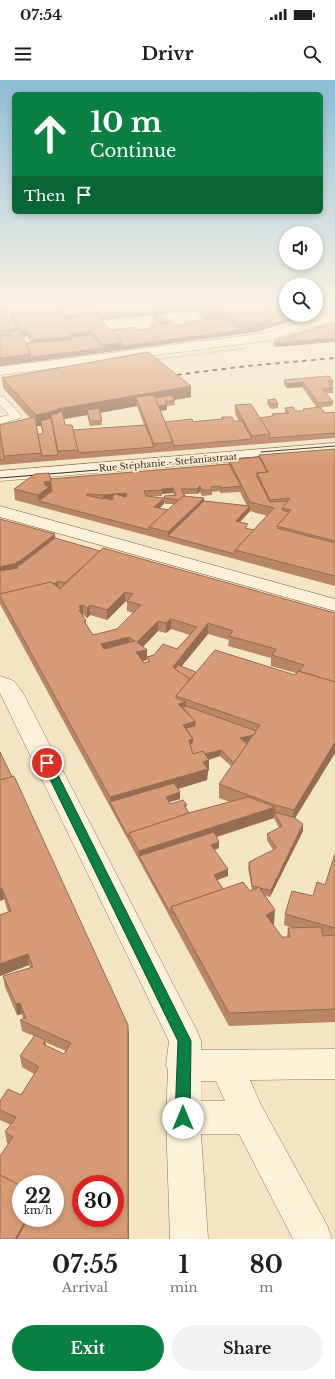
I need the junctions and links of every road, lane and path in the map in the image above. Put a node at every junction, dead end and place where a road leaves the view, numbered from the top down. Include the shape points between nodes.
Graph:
1 (124, 355) edge
2 (0, 371) edge
3 (0, 399) edge
4 (0, 421) edge
5 (335, 448) edge
6 (0, 476) edge
7 (0, 511) edge
8 (335, 605) edge
9 (3, 685) edge
10 (335, 1064) edge
11 (183, 1066) junction
12 (233, 1080) dead end
13 (249, 1117) junction
14 (193, 1118) dead end
15 (188, 1239) edge
16 (313, 1239) edge

1 - 2 street
3 - 4 lane via 16,416
5 - 6 street, Rue Stéphanie - Stefaniastraat
7 - 8 street
9 - 11 street via 12,693 185,1041
10 - 11 street
11 - 15 street
12 - 13 street
13 - 14 street
13 - 16 street

